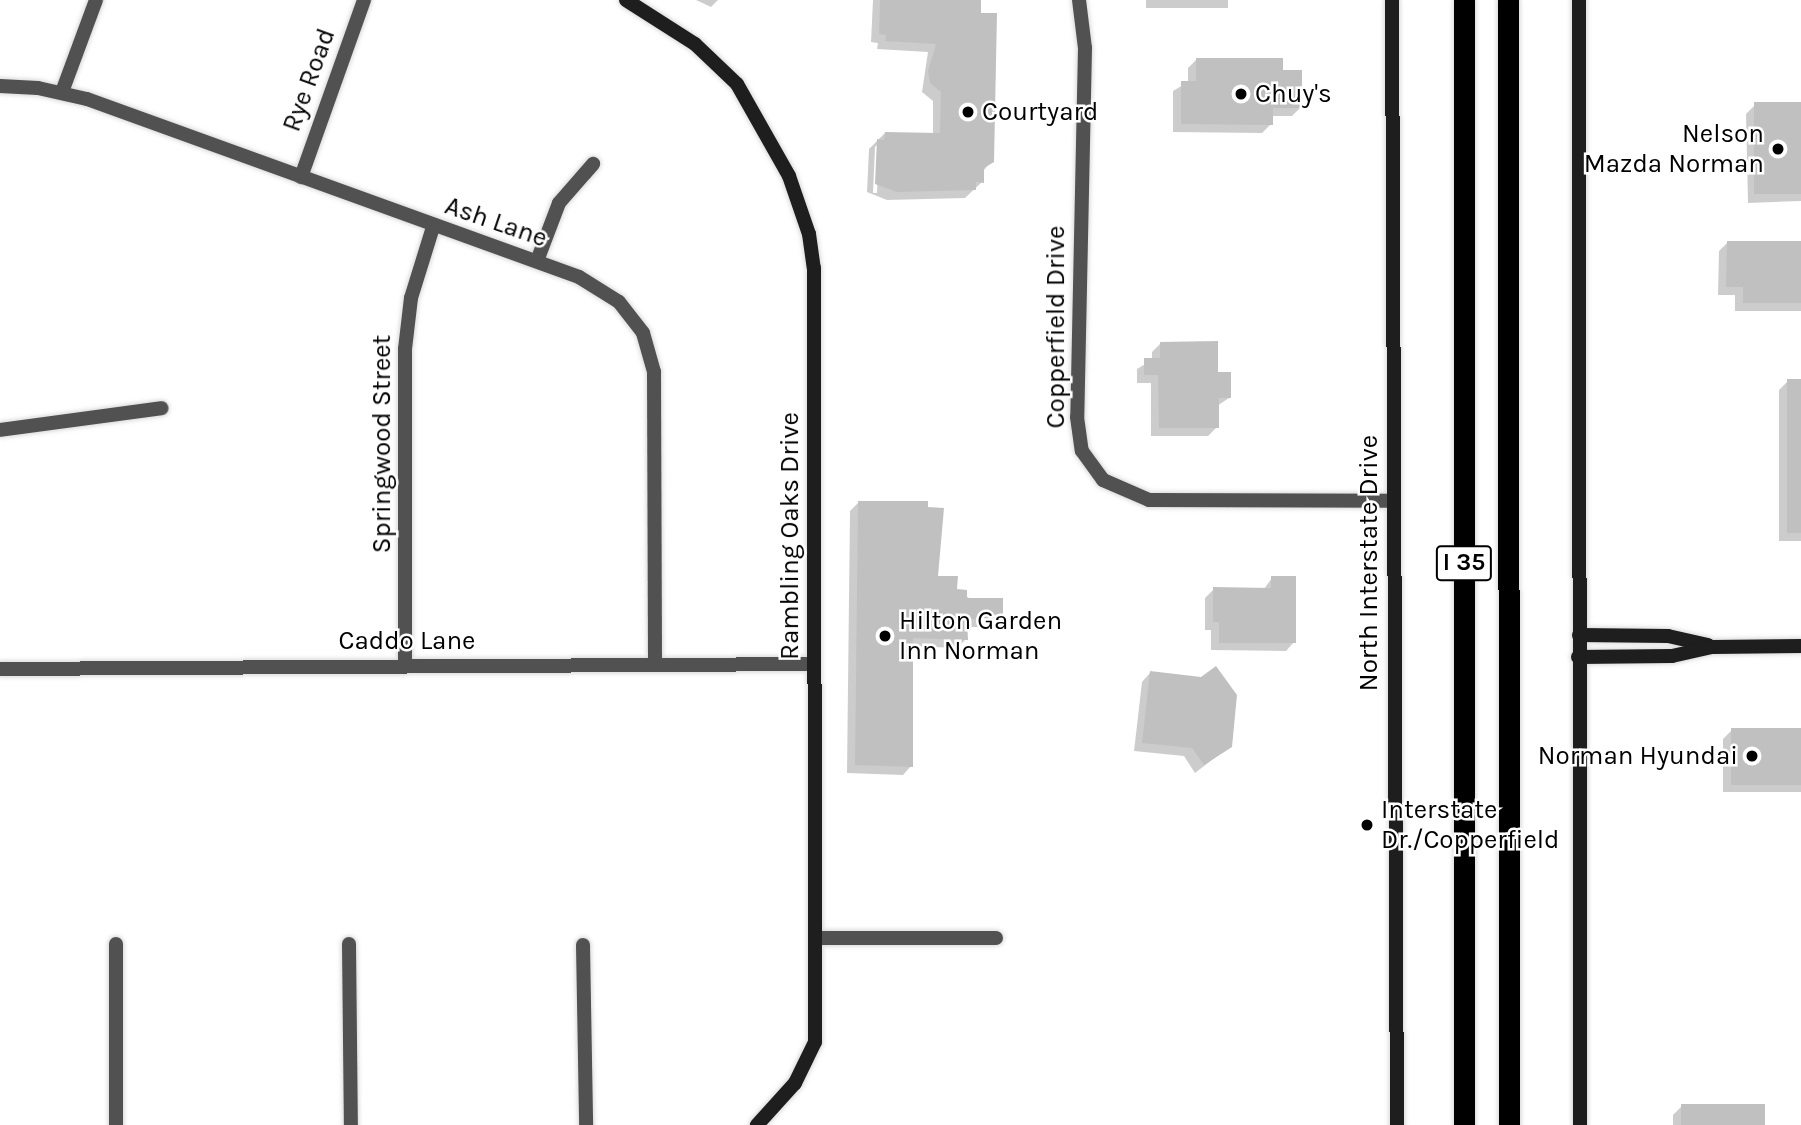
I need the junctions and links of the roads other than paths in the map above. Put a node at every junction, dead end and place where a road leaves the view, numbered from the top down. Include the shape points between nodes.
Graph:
1 (96, 0) edge
2 (364, 0) edge
3 (626, 0) edge
4 (1079, 0) edge
5 (1392, 0) edge
6 (1464, 0) edge
7 (1508, 0) edge
8 (1579, 0) edge
9 (0, 86) edge
10 (62, 92) junction
11 (593, 164) dead end
12 (301, 177) junction
13 (433, 227) junction
14 (537, 261) junction
15 (162, 408) dead end
16 (0, 430) edge
17 (1393, 502) junction
18 (1579, 635) junction
19 (1712, 646) junction
20 (1801, 646) edge
21 (1578, 657) junction
22 (655, 664) junction
23 (814, 664) junction
24 (405, 665) junction
25 (0, 669) edge
26 (817, 938) junction
27 (996, 938) dead end
28 (116, 944) dead end
29 (349, 944) dead end
30 (583, 945) dead end
31 (116, 1125) edge
32 (351, 1125) edge
33 (586, 1125) edge
34 (757, 1125) edge
35 (1396, 1125) edge
36 (1464, 1125) edge
37 (1509, 1125) edge
38 (1580, 1125) edge

1 - 10 street
2 - 12 street, Rye Road
3 - 23 main road, Rambling Oaks Drive via 695,44 737,84 776,146 804,215 815,310
4 - 17 street, Copperfield Drive via 1085,48 1077,417 1082,451 1103,480 1149,500
5 - 17 main road, North Interstate Drive
6 - 36 highway, I 35
7 - 37 highway, I 35
8 - 18 main road
9 - 10 street, Ash Lane
10 - 12 street, Ash Lane
11 - 14 street via 559,203
12 - 13 street, Ash Lane
13 - 14 street, Ash Lane
13 - 24 street, Springwood Street via 411,298 405,349
14 - 22 street, Ash Lane via 579,277 618,302 643,333 650,355 657,408
15 - 16 street
17 - 35 main road, North Interstate Drive
18 - 19 main road via 1668,636
18 - 21 main road
19 - 20 main road
19 - 21 main road via 1672,656
21 - 38 main road
22 - 23 street, Caddo Lane
22 - 24 street, Caddo Lane
23 - 26 main road, Rambling Oaks Drive
24 - 25 street, Caddo Lane
26 - 27 street
26 - 34 main road, Rambling Oaks Drive via 812,1053 795,1083
28 - 31 street
29 - 32 street
30 - 33 street

